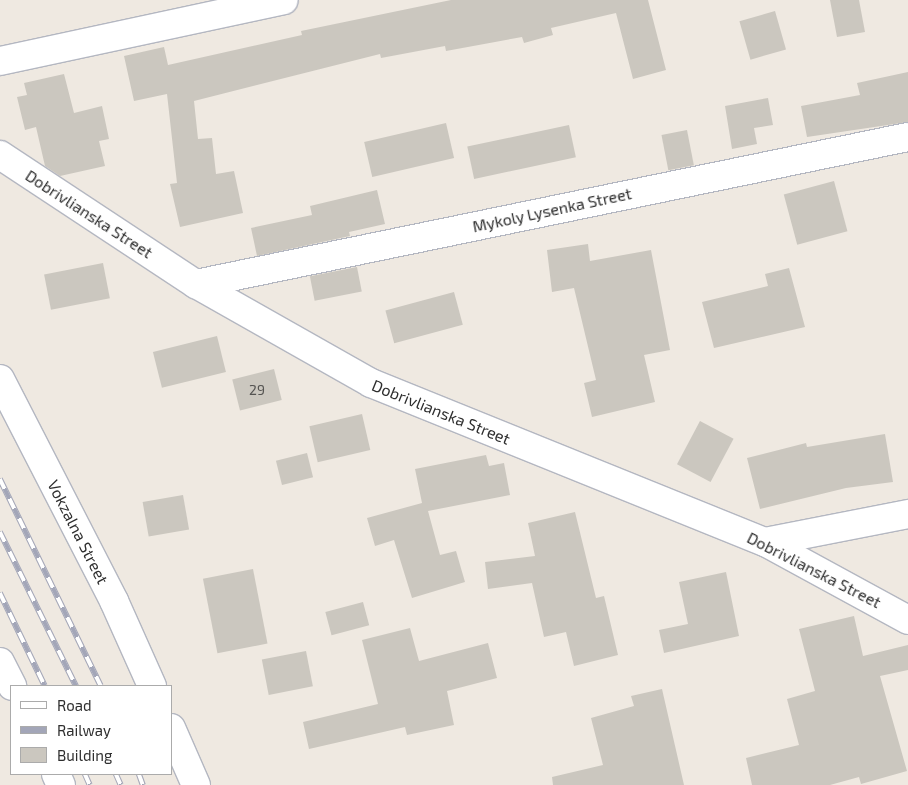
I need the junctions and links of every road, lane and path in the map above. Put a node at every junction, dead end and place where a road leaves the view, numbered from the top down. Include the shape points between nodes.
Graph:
1 (284, 0) edge
2 (0, 61) edge
3 (908, 136) edge
4 (0, 155) edge
5 (196, 284) junction
6 (0, 379) edge
7 (908, 514) edge
8 (764, 542) junction
9 (908, 620) edge
10 (0, 662) edge
11 (12, 685) edge
12 (152, 685) edge
13 (172, 730) edge
14 (196, 785) edge

1 - 2 street
3 - 5 street, Mykoly Lysenka Street
4 - 5 street, Dobrivlianska Street
5 - 8 street, Dobrivlianska Street via 371,383
6 - 12 street, Vokzalna Street via 114,601
7 - 8 street
8 - 9 street, Dobrivlianska Street
10 - 11 street
13 - 14 street

